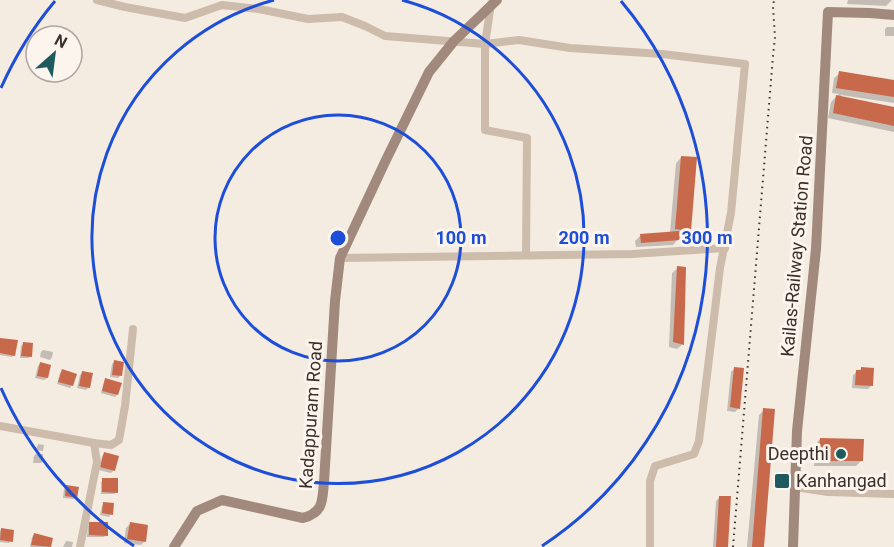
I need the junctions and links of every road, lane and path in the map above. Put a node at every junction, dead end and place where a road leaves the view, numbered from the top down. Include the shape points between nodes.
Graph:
1 (97, 0) edge
2 (492, 2) edge
3 (894, 15) edge
4 (454, 41) junction
5 (485, 44) junction
6 (725, 248) junction
7 (526, 255) junction
8 (340, 258) junction
9 (133, 328) dead end
10 (0, 426) edge
11 (94, 443) junction
12 (795, 488) junction
13 (894, 494) edge
14 (80, 547) edge
15 (174, 547) edge
16 (650, 547) edge
17 (793, 547) edge

1 - 4 street via 185,18 222,5 308,19 342,17 385,36
2 - 4 main road
2 - 5 street
3 - 12 main road, Kailas-Railway Station Road via 828,12 816,249
4 - 5 street
4 - 8 main road via 429,72
5 - 6 street via 519,40 744,64
5 - 7 street via 485,130 527,138
6 - 7 street
6 - 16 street via 699,441 694,454 655,466 650,481
7 - 8 street
8 - 15 main road, Kadappuram Road via 320,508 303,518 222,500 197,511
9 - 11 street via 119,440 111,445
10 - 11 street
11 - 14 street via 97,462
12 - 13 street
12 - 17 main road, Kailas-Railway Station Road

